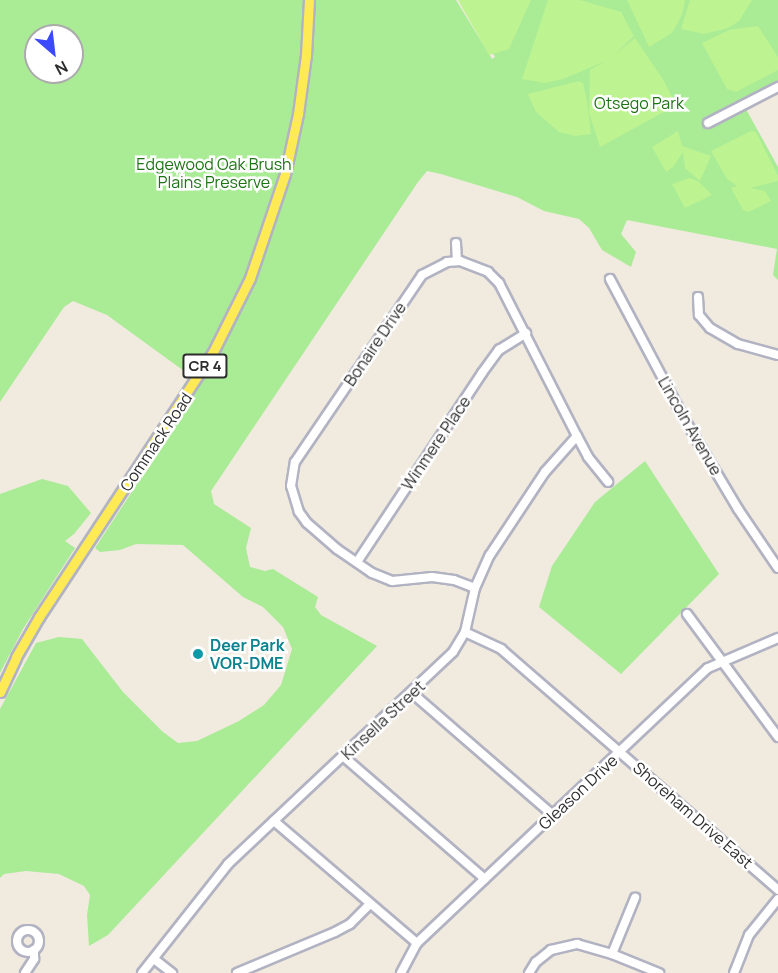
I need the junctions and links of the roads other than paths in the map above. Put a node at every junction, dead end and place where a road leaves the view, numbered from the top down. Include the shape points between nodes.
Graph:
1 (309, 0) edge
2 (778, 87) edge
3 (708, 123) dead end
4 (456, 243) dead end
5 (457, 261) junction
6 (610, 279) dead end
7 (698, 297) dead end
8 (526, 333) junction
9 (778, 355) edge
10 (577, 436) junction
11 (608, 482) dead end
12 (357, 562) junction
13 (778, 568) edge
14 (476, 588) junction
15 (687, 614) dead end
16 (465, 632) junction
17 (778, 638) edge
18 (722, 661) junction
19 (0, 692) edge
20 (412, 693) junction
21 (778, 737) edge
22 (621, 752) junction
23 (344, 757) junction
24 (553, 815) junction
25 (274, 821) junction
26 (485, 879) junction
27 (778, 890) edge
28 (635, 898) dead end
29 (778, 899) edge
30 (370, 904) junction
31 (417, 943) junction
32 (34, 950) dead end
33 (612, 954) junction
34 (154, 959) junction
35 (25, 973) edge
36 (142, 973) edge
37 (172, 973) edge
38 (237, 973) edge
39 (401, 973) edge
40 (530, 973) edge
41 (659, 973) edge
42 (734, 973) edge

1 - 19 main road, Commack Road / CR 4 via 298,114 285,174 250,278 212,354 39,617
2 - 3 street
4 - 5 street
5 - 8 street via 488,272 509,298
5 - 12 street, Bonaire Drive via 422,275 295,462 291,474 293,499 299,512
6 - 13 street, Lincoln Avenue via 685,420 738,510
7 - 9 street via 699,315 710,328 738,344
8 - 10 street
8 - 12 street, Winmere Place via 499,350
10 - 11 street
10 - 14 street, Kinsella Street via 545,472 490,555
12 - 14 street, Bonaire Drive via 382,579 432,577
14 - 16 street, Kinsella Street
15 - 18 street
16 - 20 street, Kinsella Street via 446,661
16 - 22 street, Shoreham Drive East via 501,649
17 - 18 street, Gleason Drive
18 - 21 street
18 - 22 street, Gleason Drive via 708,668
20 - 23 street, Kinsella Street
20 - 24 street
22 - 24 street, Gleason Drive
22 - 27 street, Shoreham Drive East
23 - 25 street, Kinsella Street
23 - 26 street
24 - 26 street, Gleason Drive
25 - 30 street
25 - 34 street, Kinsella Street via 228,864
26 - 31 street, Gleason Drive
28 - 33 street
29 - 42 street via 749,935
30 - 31 street
30 - 38 street via 350,924 335,932
31 - 39 street, Gleason Drive
32 - 35 street via 34,959
33 - 40 street via 590,946 565,945 536,962
33 - 41 street
34 - 36 street, Kinsella Street
34 - 37 street

